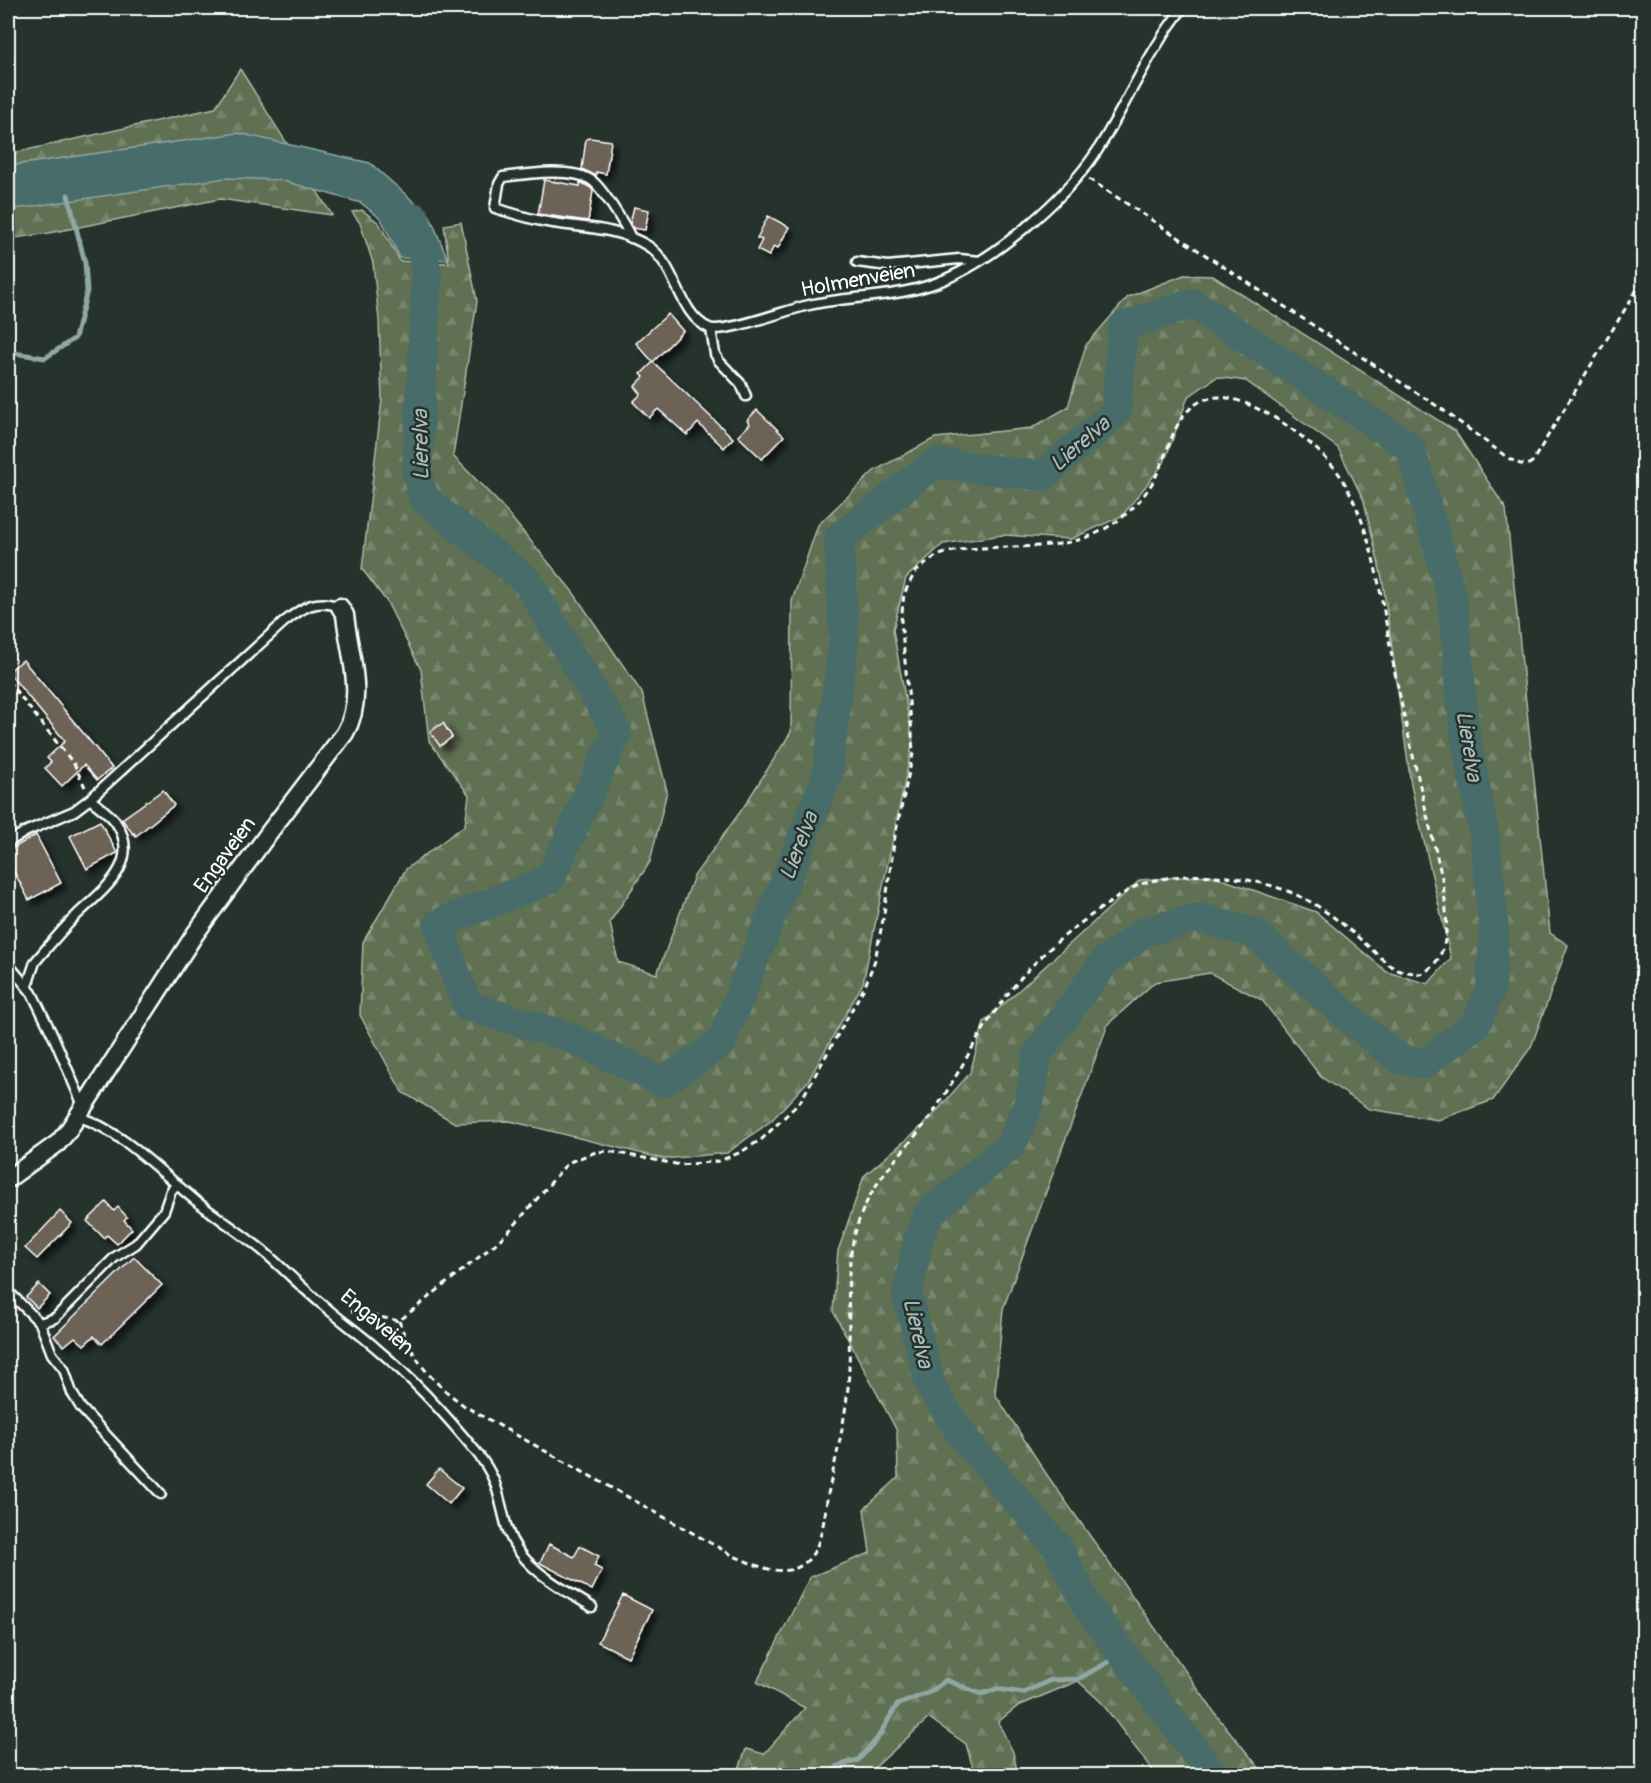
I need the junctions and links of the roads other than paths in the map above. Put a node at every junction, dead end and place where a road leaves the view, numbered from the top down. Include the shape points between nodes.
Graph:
1 (1183, 8) edge
2 (631, 238) junction
3 (980, 261) junction
4 (857, 262) dead end
5 (711, 329) junction
6 (746, 396) dead end
7 (340, 608) joint
8 (90, 799) junction
9 (8, 842) edge
10 (8, 964) edge
11 (27, 986) junction
12 (81, 1112) junction
13 (8, 1179) edge
14 (177, 1184) junction
15 (8, 1291) edge
16 (40, 1323) junction
17 (161, 1494) dead end
18 (592, 1607) dead end

1 - 3 lane, Holmenveien via 1150,56 1096,153 1060,196
2 - 2 lane via 544,222 495,208 499,184 503,177 552,173 576,174 592,180
2 - 5 lane via 649,246 664,263 688,309
3 - 4 lane via 959,259 888,266
3 - 5 lane, Holmenveien via 930,285 809,305
5 - 6 lane via 715,354 741,384
7 - 8 lane via 328,603 311,604 284,622
7 - 12 street, Engaveien via 345,615 355,695 350,725 195,934
8 - 9 lane via 74,811
8 - 11 lane via 119,828 124,853 120,870 39,956
10 - 11 lane
11 - 12 lane via 55,1040
12 - 13 street, Engaveien via 58,1143
12 - 14 lane, Engaveien
14 - 16 lane via 164,1211 136,1244 115,1257 55,1318
14 - 18 lane, Engaveien via 261,1250 406,1376 489,1469 511,1537 531,1565
15 - 16 lane
16 - 17 lane via 81,1408

